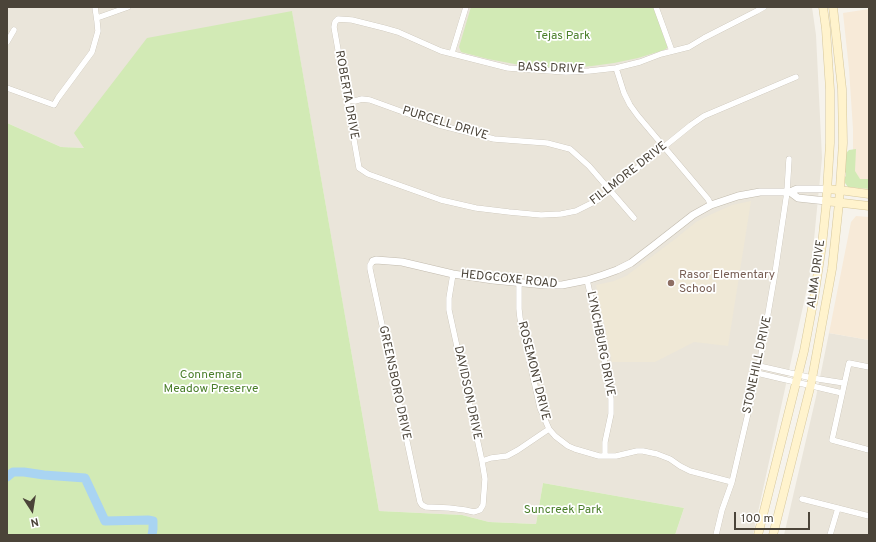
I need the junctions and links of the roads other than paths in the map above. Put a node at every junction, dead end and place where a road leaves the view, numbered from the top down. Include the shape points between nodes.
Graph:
1 (95, 7) edge
2 (128, 7) edge
3 (466, 7) edge
4 (656, 7) edge
5 (764, 7) edge
6 (822, 7) edge
7 (832, 7) edge
8 (96, 18) junction
9 (335, 22) joint
10 (14, 30) dead end
11 (7, 42) edge
12 (672, 51) junction
13 (452, 54) junction
14 (616, 68) junction
15 (796, 77) dead end
16 (7, 88) edge
17 (842, 89) junction
18 (830, 90) junction
19 (347, 100) junction
20 (665, 147) junction
21 (789, 159) dead end
22 (359, 168) joint
23 (827, 189) junction
24 (839, 190) junction
25 (611, 191) junction
26 (788, 192) junction
27 (869, 194) edge
28 (826, 201) junction
29 (839, 203) junction
30 (711, 205) junction
31 (869, 206) edge
32 (634, 218) dead end
33 (373, 261) joint
34 (453, 274) junction
35 (587, 280) junction
36 (519, 283) junction
37 (814, 298) junction
38 (826, 300) junction
39 (759, 366) junction
40 (869, 367) edge
41 (757, 373) junction
42 (797, 378) junction
43 (811, 382) junction
44 (844, 383) junction
45 (842, 393) junction
46 (548, 429) junction
47 (869, 450) edge
48 (605, 456) junction
49 (482, 461) junction
50 (732, 482) junction
51 (802, 498) dead end
52 (838, 508) junction
53 (480, 510) joint
54 (869, 516) edge
55 (716, 535) edge
56 (758, 535) edge
57 (773, 535) edge
58 (830, 535) edge

1 - 8 street
2 - 8 street
3 - 13 street
4 - 12 street
5 - 12 street, BASS DRIVE via 689,47
6 - 18 main road, ALMA DRIVE
7 - 17 main road, ALMA DRIVE
8 - 16 street via 98,31 92,52 54,105
9 - 13 street, BASS DRIVE via 341,19 352,20 384,28
9 - 19 street, ROBERTA DRIVE
10 - 11 street
12 - 14 street, BASS DRIVE
13 - 14 street, BASS DRIVE via 508,68 566,72
14 - 20 street via 630,105
15 - 20 street, FILLMORE DRIVE via 704,116
17 - 18 main road
17 - 24 main road, ALMA DRIVE via 843,143
18 - 23 main road, ALMA DRIVE
19 - 22 street, ROBERTA DRIVE
19 - 25 street, PURCELL DRIVE via 370,100 439,125 494,139 548,143 570,149
20 - 25 street, FILLMORE DRIVE
20 - 30 street
21 - 26 street, STONEHILL DRIVE
22 - 25 street, FILLMORE DRIVE via 368,174 442,200 476,208 541,215 576,211
23 - 24 main road, HEDGCOXE ROAD
23 - 26 street, HEDGCOXE ROAD via 797,189
23 - 28 main road, ALMA DRIVE
24 - 27 main road, HEDGCOXE ROAD
24 - 29 main road, ALMA DRIVE
25 - 32 street, PURCELL DRIVE
26 - 28 street, HEDGCOXE ROAD via 798,198
26 - 30 street, HEDGCOXE ROAD via 760,192
26 - 39 street, STONEHILL DRIVE
28 - 29 main road, HEDGCOXE ROAD
28 - 37 main road, ALMA DRIVE
29 - 31 main road, HEDGCOXE ROAD
29 - 38 main road, ALMA DRIVE
30 - 35 street, HEDGCOXE ROAD via 692,215 631,263
33 - 34 street, HEDGCOXE ROAD via 402,262
33 - 53 street, GREENSBORO DRIVE via 370,269 420,502 426,507 474,512
34 - 36 street, HEDGCOXE ROAD
34 - 49 street, DAVIDSON DRIVE via 449,310
35 - 36 street, HEDGCOXE ROAD via 562,285
35 - 48 street, LYNCHBURG DRIVE via 611,399
36 - 46 street, ROSEMONT DRIVE via 520,318 540,408
37 - 38 main road
37 - 42 main road, ALMA DRIVE
38 - 43 main road, ALMA DRIVE
39 - 41 street, STONEHILL DRIVE
39 - 42 street
40 - 44 street via 849,363
41 - 42 street
41 - 50 street, STONEHILL DRIVE
42 - 43 street
42 - 56 main road, ALMA DRIVE
43 - 44 street
43 - 45 street
43 - 57 main road, ALMA DRIVE
44 - 45 street
45 - 47 street via 832,440
46 - 48 street, ROSEMONT DRIVE via 568,446
46 - 49 street via 508,456
48 - 50 street, ROSEMONT DRIVE via 650,452 665,456 690,471
49 - 53 street, DAVIDSON DRIVE via 485,487 484,505
50 - 55 street, STONEHILL DRIVE
51 - 52 street
52 - 54 street
52 - 58 street

